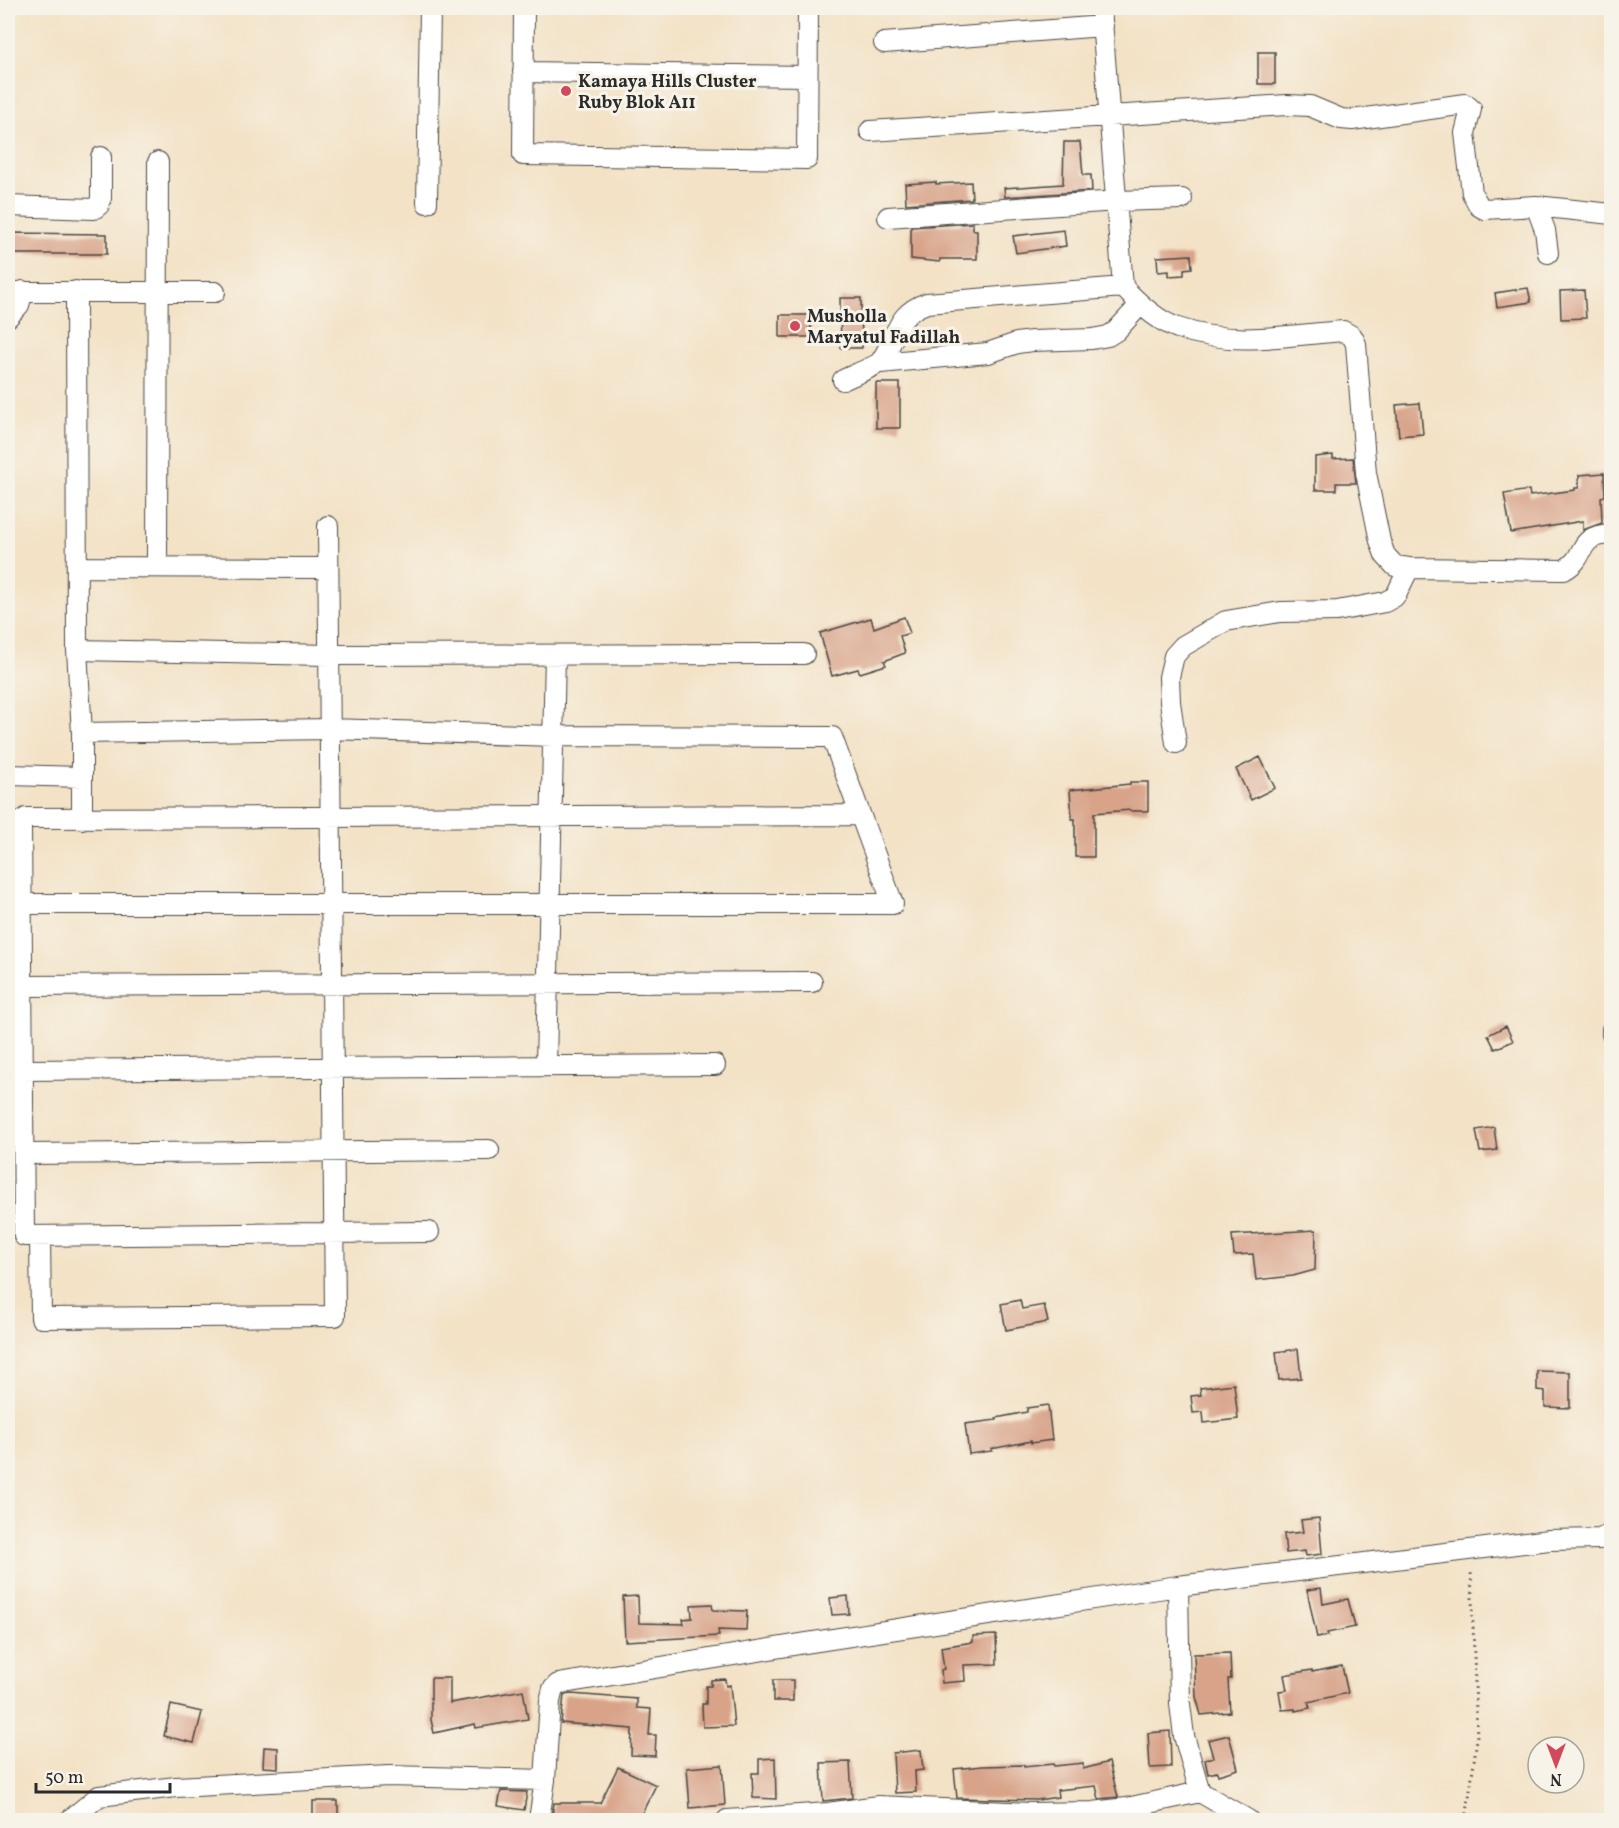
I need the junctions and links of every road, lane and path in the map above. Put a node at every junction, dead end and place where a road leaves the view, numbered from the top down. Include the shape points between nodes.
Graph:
1 (430, 8) edge
2 (524, 8) edge
3 (808, 8) edge
4 (1102, 17) edge
5 (884, 43) dead end
6 (523, 72) junction
7 (807, 76) junction
8 (1109, 116) junction
9 (870, 131) dead end
10 (100, 157) dead end
11 (158, 162) dead end
12 (1182, 199) dead end
13 (1117, 201) junction
14 (427, 203) dead end
15 (8, 206) edge
16 (1536, 207) junction
17 (1611, 214) edge
18 (888, 217) dead end
19 (1548, 253) dead end
20 (1123, 287) junction
21 (15, 291) edge
22 (76, 291) junction
23 (158, 292) junction
24 (215, 292) dead end
25 (1140, 305) junction
26 (8, 317) edge
27 (880, 363) junction
28 (843, 380) dead end
29 (328, 526) dead end
30 (1611, 534) edge
31 (76, 567) junction
32 (156, 567) junction
33 (328, 568) junction
34 (1408, 568) junction
35 (77, 650) junction
36 (804, 654) dead end
37 (329, 655) junction
38 (555, 655) junction
39 (330, 729) junction
40 (82, 733) junction
41 (553, 736) junction
42 (1176, 742) dead end
43 (8, 775) edge
44 (82, 777) junction
45 (860, 815) junction
46 (551, 817) junction
47 (331, 818) junction
48 (82, 819) junction
49 (21, 904) junction
50 (332, 904) junction
51 (549, 904) junction
52 (812, 982) dead end
53 (547, 983) junction
54 (332, 984) junction
55 (21, 986) junction
56 (715, 1065) dead end
57 (546, 1066) junction
58 (333, 1068) junction
59 (22, 1070) junction
60 (489, 1150) dead end
61 (334, 1151) junction
62 (24, 1154) junction
63 (334, 1232) junction
64 (429, 1232) dead end
65 (40, 1236) junction
66 (1611, 1533) edge
67 (1471, 1549) junction
68 (1178, 1586) junction
69 (545, 1780) junction
70 (1200, 1792) junction
71 (1128, 1814) edge
72 (70, 1821) edge
73 (539, 1821) edge
74 (727, 1821) edge
75 (1248, 1821) edge
76 (1466, 1821) edge

1 - 14 street
2 - 6 street
3 - 7 street
4 - 5 street
4 - 8 street
6 - 7 street
6 - 7 street via 523,155 807,159
8 - 9 street
8 - 13 street
8 - 16 street via 1287,105 1310,106 1352,120 1465,104 1471,109 1465,133 1472,193 1479,206
10 - 15 street via 101,198 94,209
11 - 23 street
12 - 13 street
13 - 18 street
13 - 20 street
16 - 17 street
16 - 19 street
20 - 25 street
20 - 27 street via 927,303 905,315
21 - 22 street
21 - 26 street via 19,305
22 - 23 street
22 - 31 street
23 - 24 street
23 - 32 street
25 - 27 street via 1108,336 1032,340 988,353
25 - 34 street via 1176,328 1215,337 1248,339 1343,331 1352,336 1356,344 1366,473 1380,541 1395,566
27 - 28 street
29 - 33 street
30 - 34 street via 1590,537 1576,561 1564,570
31 - 32 street
31 - 35 street
32 - 33 street
33 - 37 street
34 - 42 street via 1397,593 1385,602 1337,611 1280,612 1226,621 1183,646 1174,656 1169,677
35 - 37 street
35 - 40 street
36 - 38 street
37 - 38 street
37 - 39 street
38 - 41 street
39 - 40 street
39 - 41 street
39 - 47 street
40 - 44 street
41 - 45 street via 832,737
41 - 46 street
43 - 44 street
44 - 48 street
45 - 46 street
45 - 51 street via 893,903
46 - 47 street
46 - 51 street
47 - 48 street
47 - 50 street
48 - 49 street via 26,818 21,822
49 - 50 street
49 - 55 street
50 - 51 street
50 - 54 street
51 - 53 street
52 - 53 street
53 - 54 street
53 - 57 street
54 - 55 street
54 - 58 street
55 - 59 street
56 - 57 street
57 - 58 street
58 - 59 street
58 - 61 street
59 - 62 street
60 - 61 street
61 - 62 street
61 - 63 street
62 - 65 street via 24,1236
63 - 64 street
63 - 65 street
63 - 65 street via 335,1316 41,1318
66 - 67 street via 1600,1539
67 - 68 street
67 - 76 path via 1477,1739
68 - 69 street via 558,1684 550,1701
68 - 70 street via 1180,1704 1184,1736
69 - 72 street via 389,1776 176,1787 99,1796
69 - 73 street
70 - 71 street
70 - 75 street
71 - 74 street via 878,1806

